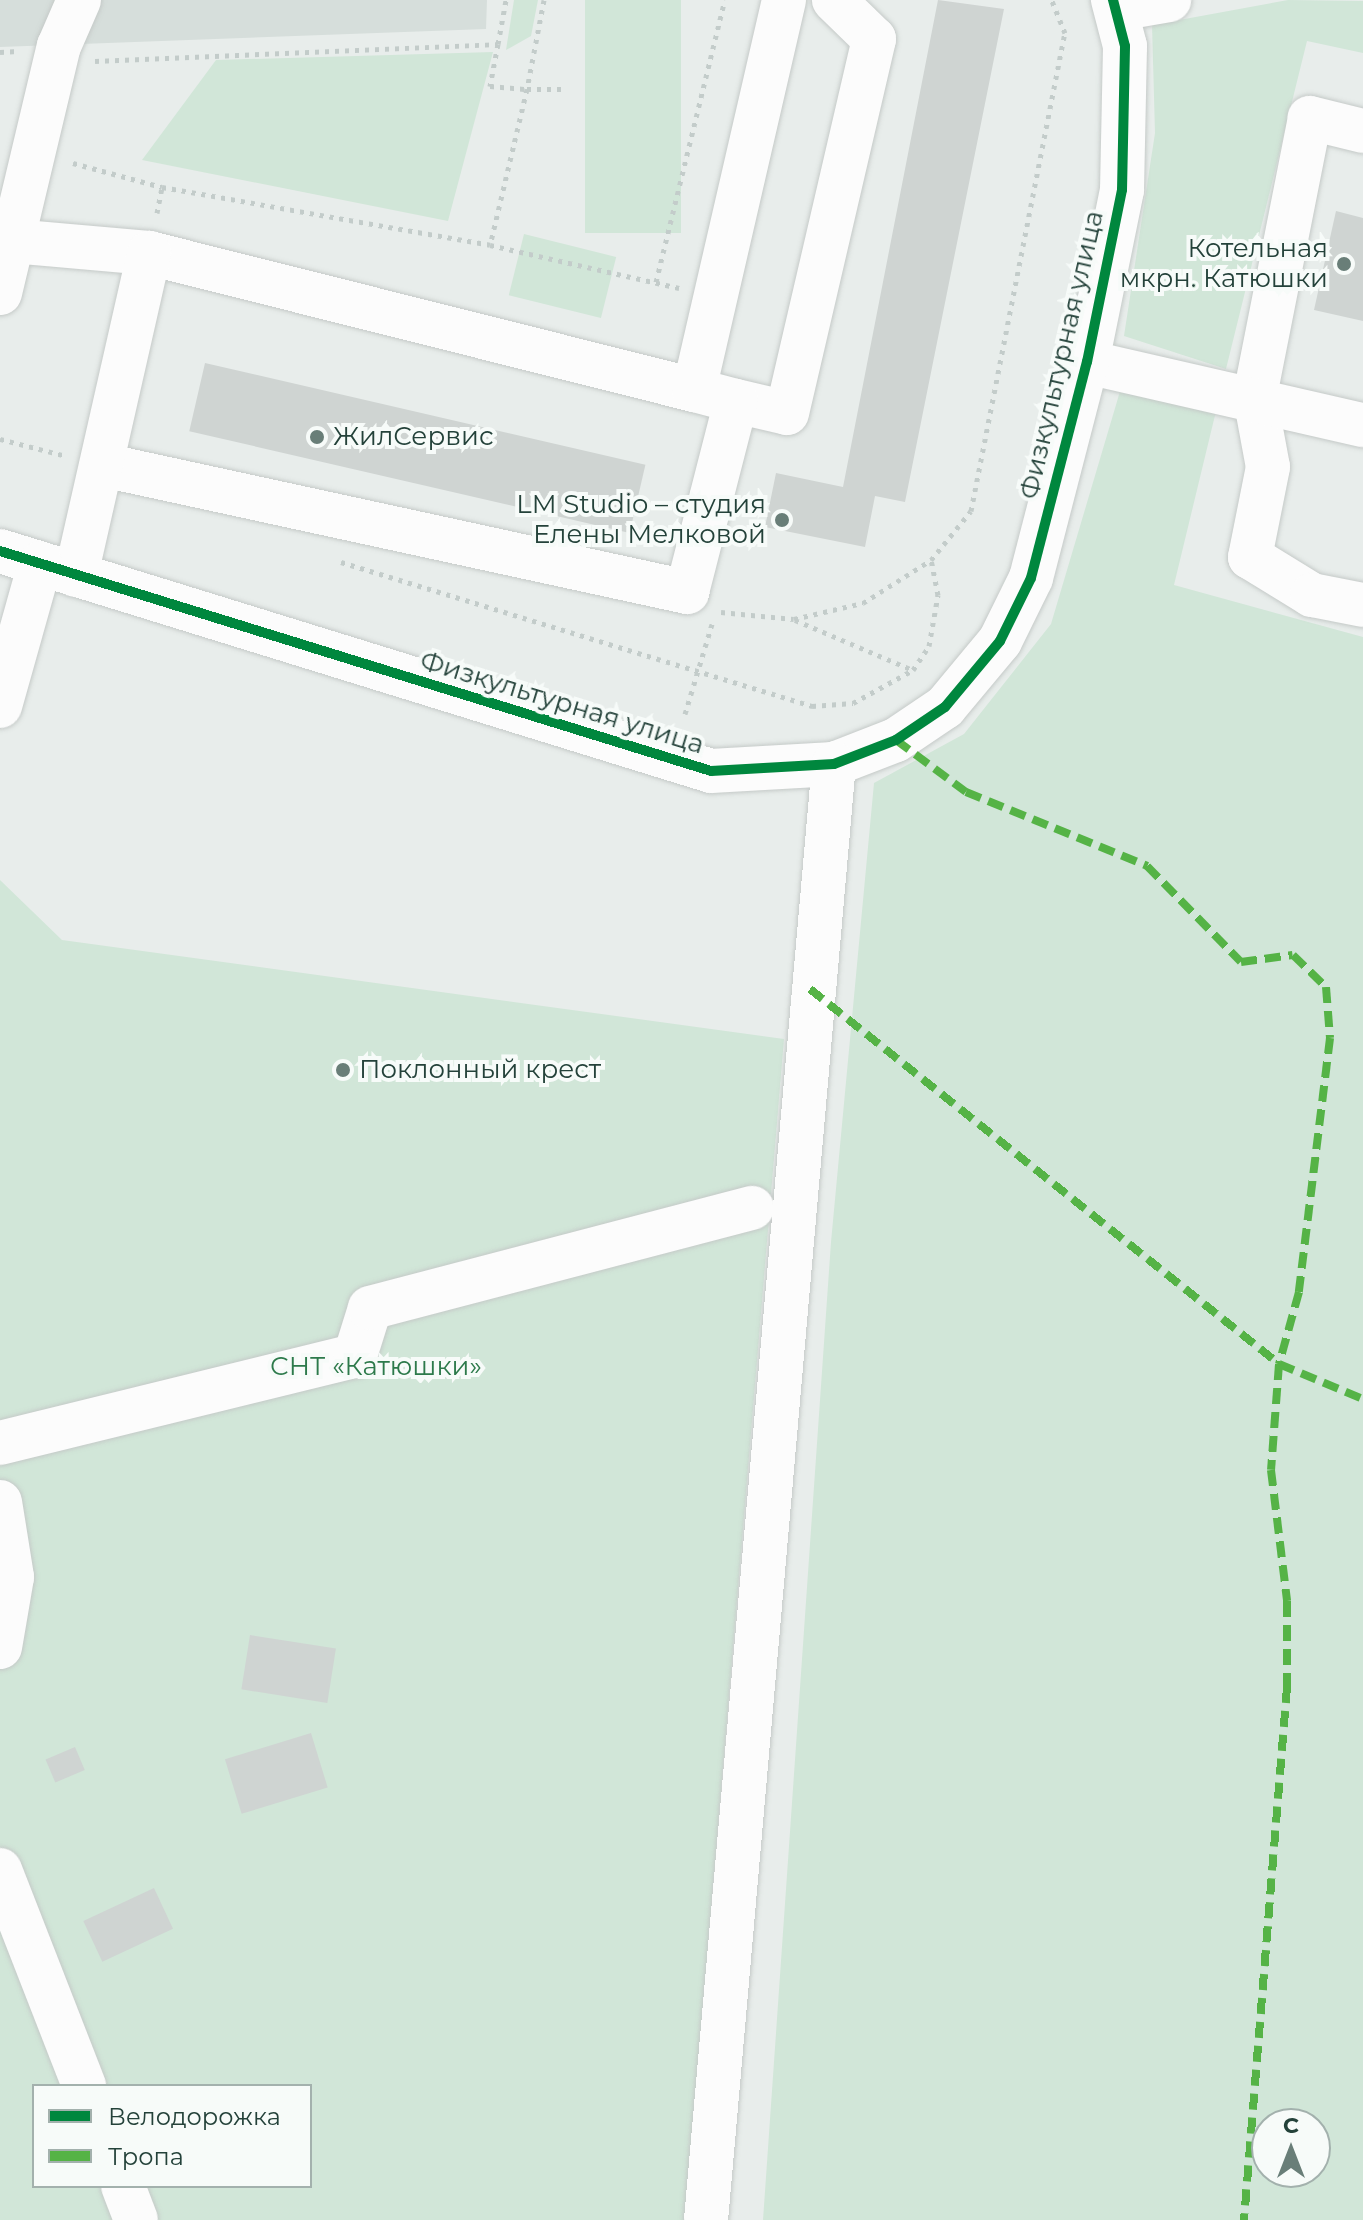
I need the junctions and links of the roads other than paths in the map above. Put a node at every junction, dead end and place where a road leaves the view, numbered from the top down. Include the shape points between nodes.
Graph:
1 (79, 0) edge
2 (784, 0) edge
3 (834, 0) edge
4 (1169, 0) edge
5 (1115, 4) edge
6 (1363, 131) edge
7 (5, 242) edge
8 (149, 253) junction
9 (0, 293) edge
10 (1087, 362) junction
11 (694, 390) junction
12 (1255, 397) junction
13 (736, 401) junction
14 (1363, 425) edge
15 (103, 465) junction
16 (39, 563) edge
17 (1363, 605) edge
18 (0, 706) edge
19 (834, 764) junction
20 (752, 1208) dead end
21 (0, 1443) edge
22 (0, 1502) edge
23 (0, 1647) edge
24 (0, 1870) edge
25 (83, 2084) edge
26 (124, 2188) edge
27 (136, 2220) edge
28 (706, 2220) edge

1 - 7 street via 59,58 37,154
2 - 11 street
3 - 13 street via 874,39 787,413
4 - 5 street
5 - 10 street, Физкультурная улица via 1125,46 1125,146
6 - 12 street via 1310,118
7 - 8 street
7 - 9 street
8 - 11 street
8 - 15 street
10 - 12 street
10 - 19 street, Физкультурная улица via 1031,578 1000,641 945,707 896,740
11 - 13 street
12 - 14 street
12 - 17 street via 1268,467 1250,557 1312,595
13 - 15 street via 702,602
15 - 16 street
16 - 18 street
16 - 19 street, Физкультурная улица via 644,755 711,771
19 - 28 street
20 - 21 street via 370,1308 355,1356
22 - 23 street via 12,1577
24 - 25 street
26 - 27 street

